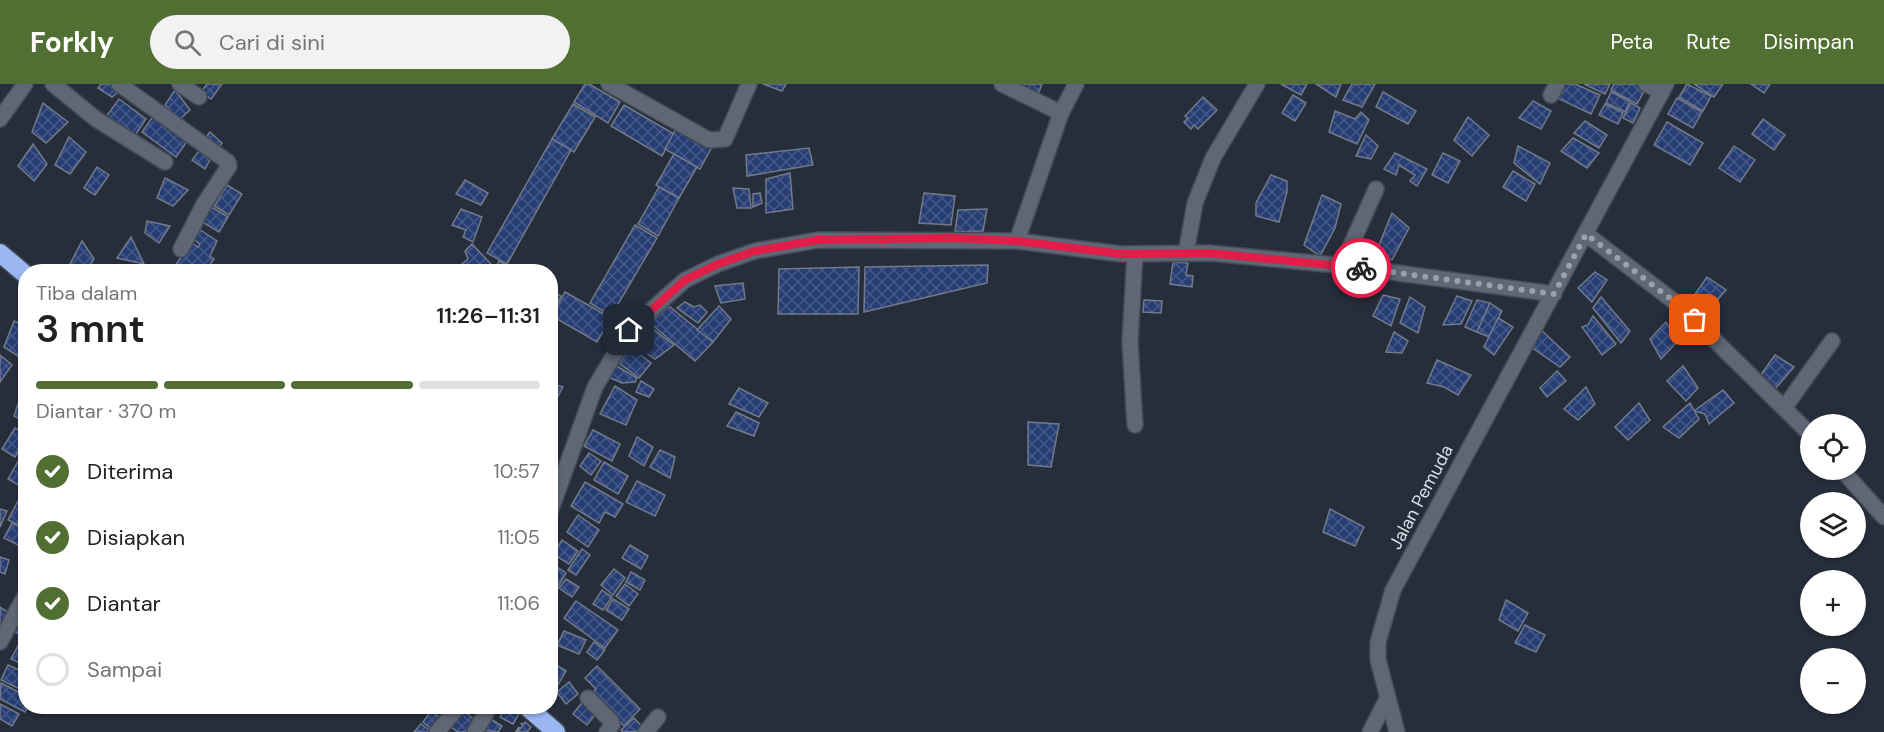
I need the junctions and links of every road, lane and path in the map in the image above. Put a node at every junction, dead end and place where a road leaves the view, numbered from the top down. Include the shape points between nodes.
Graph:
1 (25, 84) edge
2 (119, 84) edge
3 (180, 84) edge
4 (609, 84) edge
5 (749, 84) edge
6 (1002, 84) edge
7 (1076, 84) edge
8 (1257, 84) edge
9 (1646, 84) edge
10 (60, 86) edge
11 (1664, 88) edge
12 (199, 97) dead end
13 (1061, 113) junction
14 (0, 119) edge
15 (165, 162) dead end
16 (1376, 189) dead end
17 (1586, 234) junction
18 (1017, 241) junction
19 (181, 249) dead end
20 (0, 253) edge
21 (1186, 253) junction
22 (1135, 254) junction
23 (1346, 266) junction
24 (18, 268) edge
25 (1554, 294) junction
26 (1832, 341) dead end
27 (1784, 408) junction
28 (1800, 424) edge
29 (1135, 425) dead end
30 (1851, 480) edge
31 (558, 490) edge
32 (1884, 517) edge
33 (18, 609) edge
34 (0, 642) edge
35 (588, 698) dead end
36 (1387, 699) junction
37 (452, 714) edge
38 (485, 714) edge
39 (535, 714) edge
40 (658, 717) dead end
41 (553, 731) edge
42 (437, 732) edge
43 (475, 732) edge
44 (607, 732) edge
45 (646, 732) edge
46 (1370, 732) edge
47 (1397, 732) edge

1 - 14 street
2 - 19 street via 228,162
3 - 12 street
4 - 5 street via 709,140 723,140
6 - 13 street
7 - 13 street
8 - 21 street via 1213,158 1196,203
9 - 11 street
10 - 15 street via 104,124
11 - 17 street, Jalan Pemuda
13 - 18 street
16 - 23 street via 1349,250
17 - 25 street, Jalan Pemuda
17 - 27 street via 1680,306
18 - 22 street
18 - 31 street via 818,240 755,251 685,280 629,330 612,357 595,387
20 - 24 highway
21 - 22 street
21 - 23 street
22 - 29 street via 1130,342
23 - 25 street
25 - 36 street, Jalan Pemuda via 1393,590 1378,642
26 - 27 street
27 - 28 street
30 - 32 street
33 - 34 street
35 - 44 street via 610,721
36 - 46 street
36 - 47 street, Jalan Pemuda
37 - 42 street
38 - 43 street
39 - 41 highway
40 - 45 street

